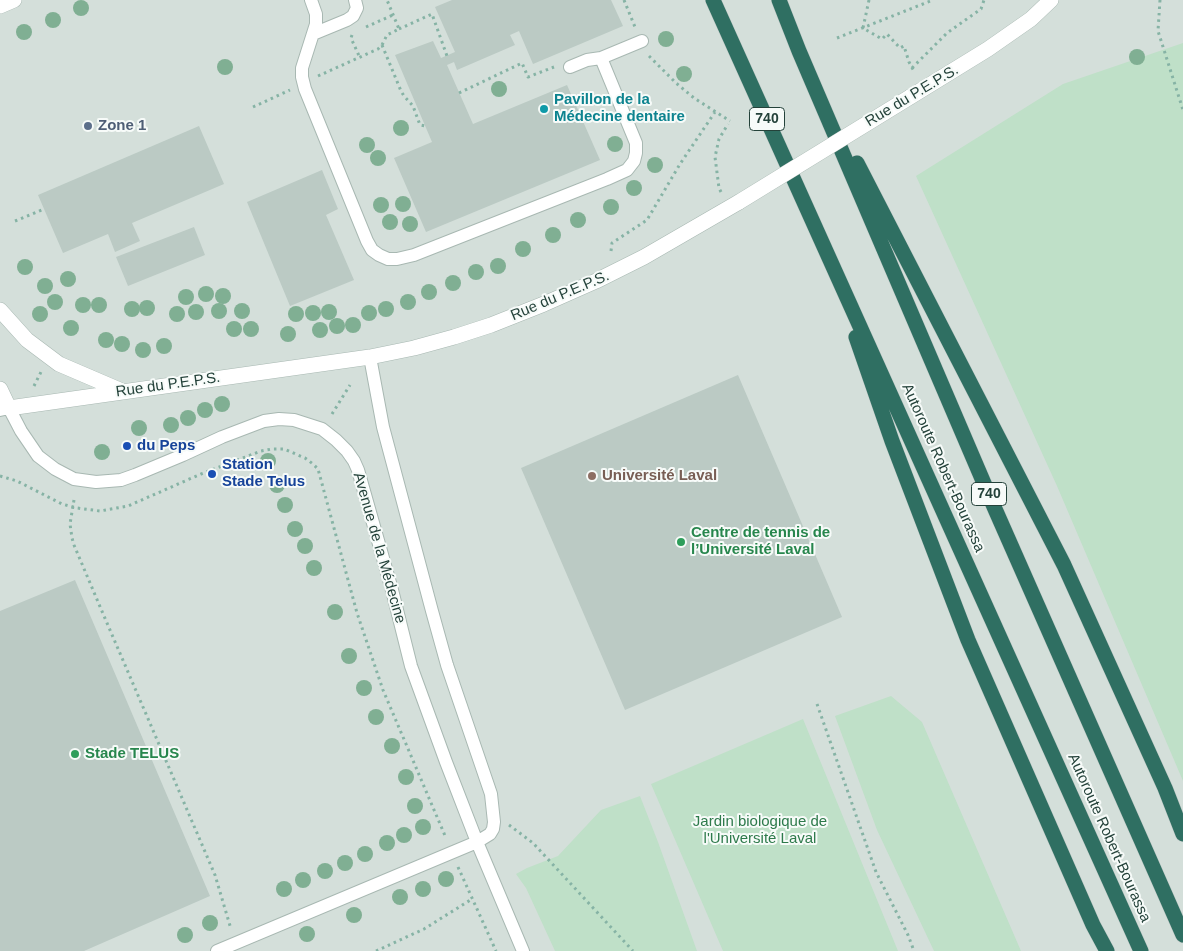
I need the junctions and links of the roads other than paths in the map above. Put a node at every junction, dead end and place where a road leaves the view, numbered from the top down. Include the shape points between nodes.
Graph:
1 (14, 0) edge
2 (311, 0) edge
3 (355, 0) edge
4 (713, 0) edge
5 (772, 0) edge
6 (779, 0) edge
7 (1051, 0) edge
8 (0, 6) edge
9 (313, 34) junction
10 (639, 42) road end
11 (799, 51) junction
12 (601, 58) junction
13 (570, 67) dead end
14 (821, 239) junction
15 (0, 310) edge
16 (370, 357) junction
17 (0, 389) edge
18 (123, 391) junction
19 (4, 409) edge
20 (1183, 834) edge
21 (477, 842) junction
22 (1183, 935) edge
23 (217, 951) edge
24 (524, 951) edge
25 (1107, 951) edge
26 (1141, 951) edge

1 - 8 street
2 - 9 lane via 316,14
3 - 9 lane via 354,16
4 - 14 highway, Autoroute Robert-Bourassa / 740
5 - 11 highway
6 - 11 highway, Autoroute Robert-Bourassa / 740
7 - 16 street, Rue du P.E.P.S., bridge via 1031,19 988,49 644,257 491,325 414,348
9 - 12 lane via 302,78 372,250 388,259 414,255 626,170 634,161 636,144
10 - 12 lane
11 - 20 highway via 1064,565
11 - 22 highway, Autoroute Robert-Bourassa / 740 via 995,509
12 - 13 lane
14 - 25 highway via 892,441 968,640
14 - 26 highway, Autoroute Robert-Bourassa / 740
15 - 18 street via 27,340 59,364
16 - 18 street, Rue du P.E.P.S.
16 - 21 lane via 383,427 447,665 490,794 493,829
17 - 19 street, Avenue de la Médecine
18 - 19 street, Rue du P.E.P.S.
19 - 21 lane, Avenue de la Médecine via 38,456 74,479 96,482 135,475 264,421 294,420 322,429 336,440 358,470 411,666
21 - 23 lane
21 - 24 lane, Avenue de la Médecine

